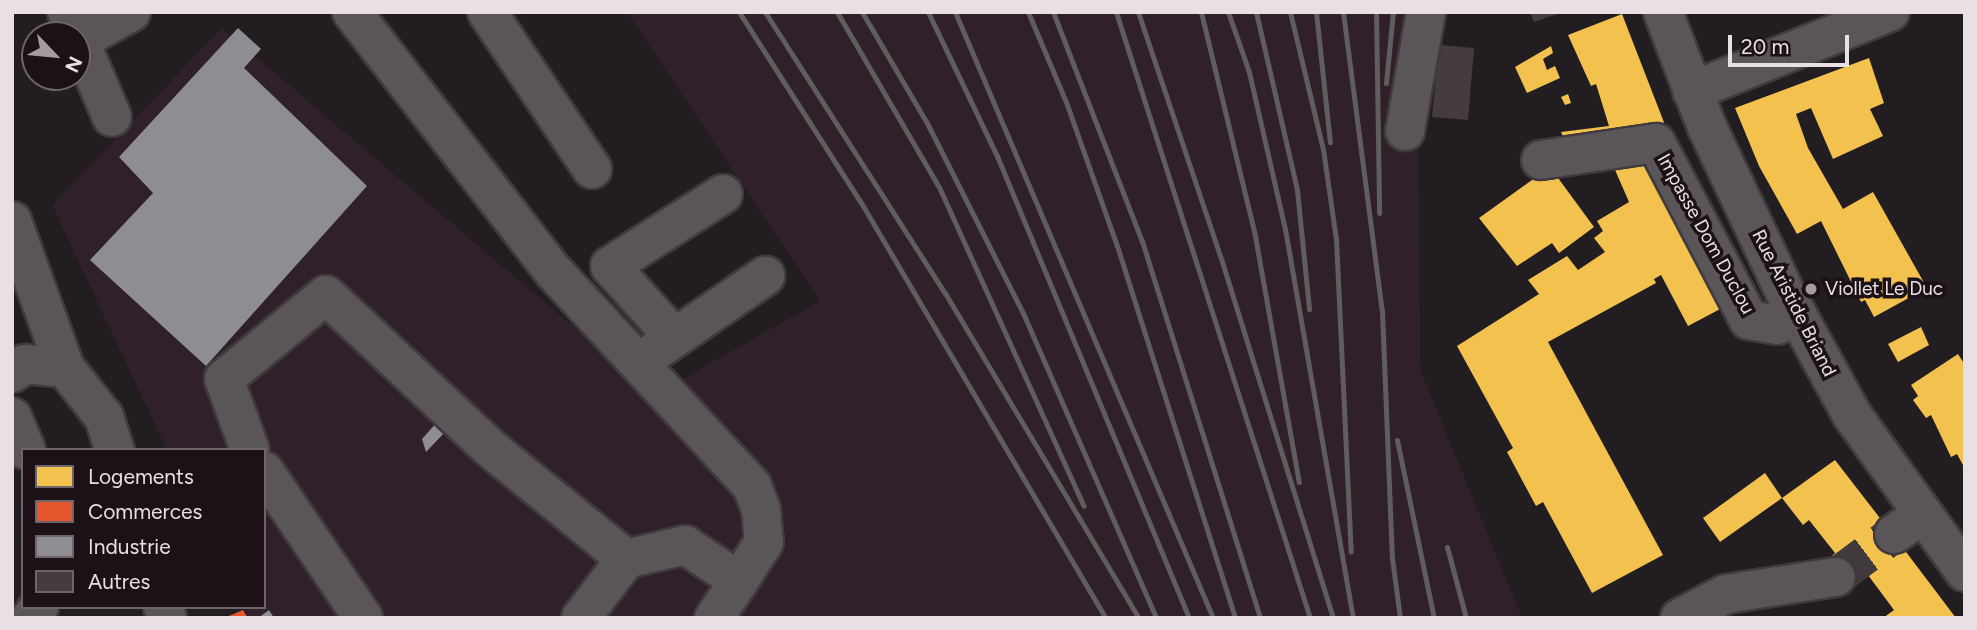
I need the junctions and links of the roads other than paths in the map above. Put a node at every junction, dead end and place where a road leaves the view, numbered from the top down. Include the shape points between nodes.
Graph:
1 (131, 12) edge
2 (352, 12) edge
3 (487, 12) edge
4 (1426, 12) edge
5 (1663, 12) edge
6 (1890, 12) edge
7 (91, 22) edge
8 (91, 67) edge
9 (1692, 91) junction
10 (112, 117) dead end
11 (1405, 131) dead end
12 (1541, 160) dead end
13 (592, 169) dead end
14 (723, 194) dead end
15 (12, 221) edge
16 (765, 276) dead end
17 (1799, 318) junction
18 (673, 336) junction
19 (639, 364) junction
20 (65, 368) junction
21 (12, 373) edge
22 (12, 417) edge
23 (25, 448) edge
24 (114, 448) edge
25 (249, 448) edge
26 (266, 474) edge
27 (626, 559) junction
28 (1965, 572) edge
29 (1836, 577) tunnel mouth
30 (739, 580) junction
31 (363, 618) edge
32 (581, 618) edge
33 (714, 618) edge
34 (1680, 618) edge

1 - 7 street
2 - 19 street via 554,272
3 - 13 street
4 - 11 street
5 - 9 street, Rue Aristide Briand
6 - 9 street
8 - 10 street
9 - 17 street, Rue Aristide Briand
12 - 17 street, Impasse Dom Duclou via 1656,143 1749,320 1777,325
14 - 18 street via 610,266
15 - 20 street
16 - 18 street
17 - 28 street, Rue Aristide Briand via 1909,524
18 - 19 street
19 - 30 street via 752,486 761,509 764,542
20 - 21 street via 24,365
20 - 24 street via 104,417
22 - 23 street
25 - 27 street via 224,379 326,295 491,448
26 - 31 street
27 - 30 street via 685,545
27 - 32 street
29 - 34 street via 1726,594
30 - 33 street

